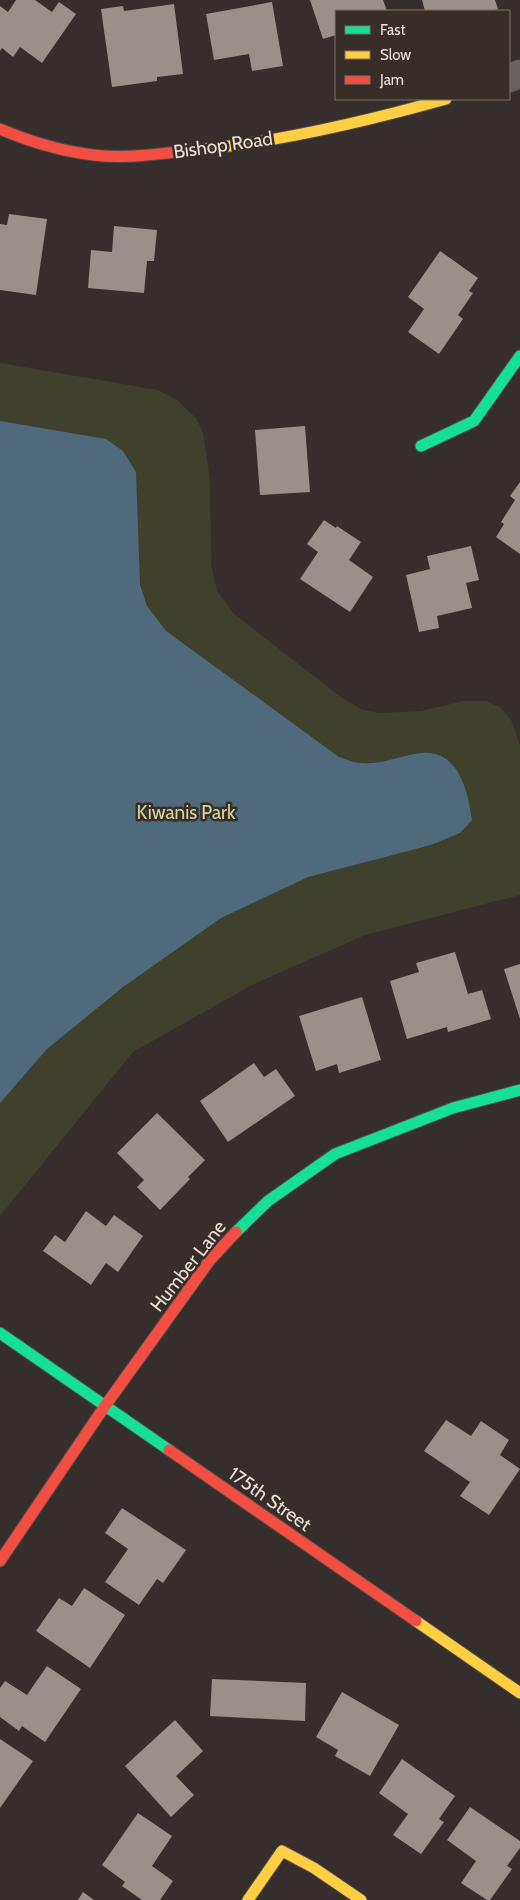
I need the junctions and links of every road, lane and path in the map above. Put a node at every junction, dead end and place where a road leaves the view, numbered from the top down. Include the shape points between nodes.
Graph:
1 (443, 100) edge
2 (0, 129) edge
3 (520, 356) edge
4 (422, 446) dead end
5 (520, 1090) edge
6 (0, 1333) edge
7 (105, 1406) junction
8 (0, 1561) edge
9 (520, 1694) edge
10 (248, 1900) edge
11 (361, 1900) edge

1 - 2 street, Bishop Road via 400,113 265,141 151,154 96,156 38,143
3 - 4 street via 474,421
5 - 7 street, Humber Lane via 453,1108 335,1154 268,1201 210,1260
6 - 7 street, 175th Street
7 - 8 street, Humber Lane
7 - 9 street, 175th Street
10 - 11 street via 282,1852 314,1868

